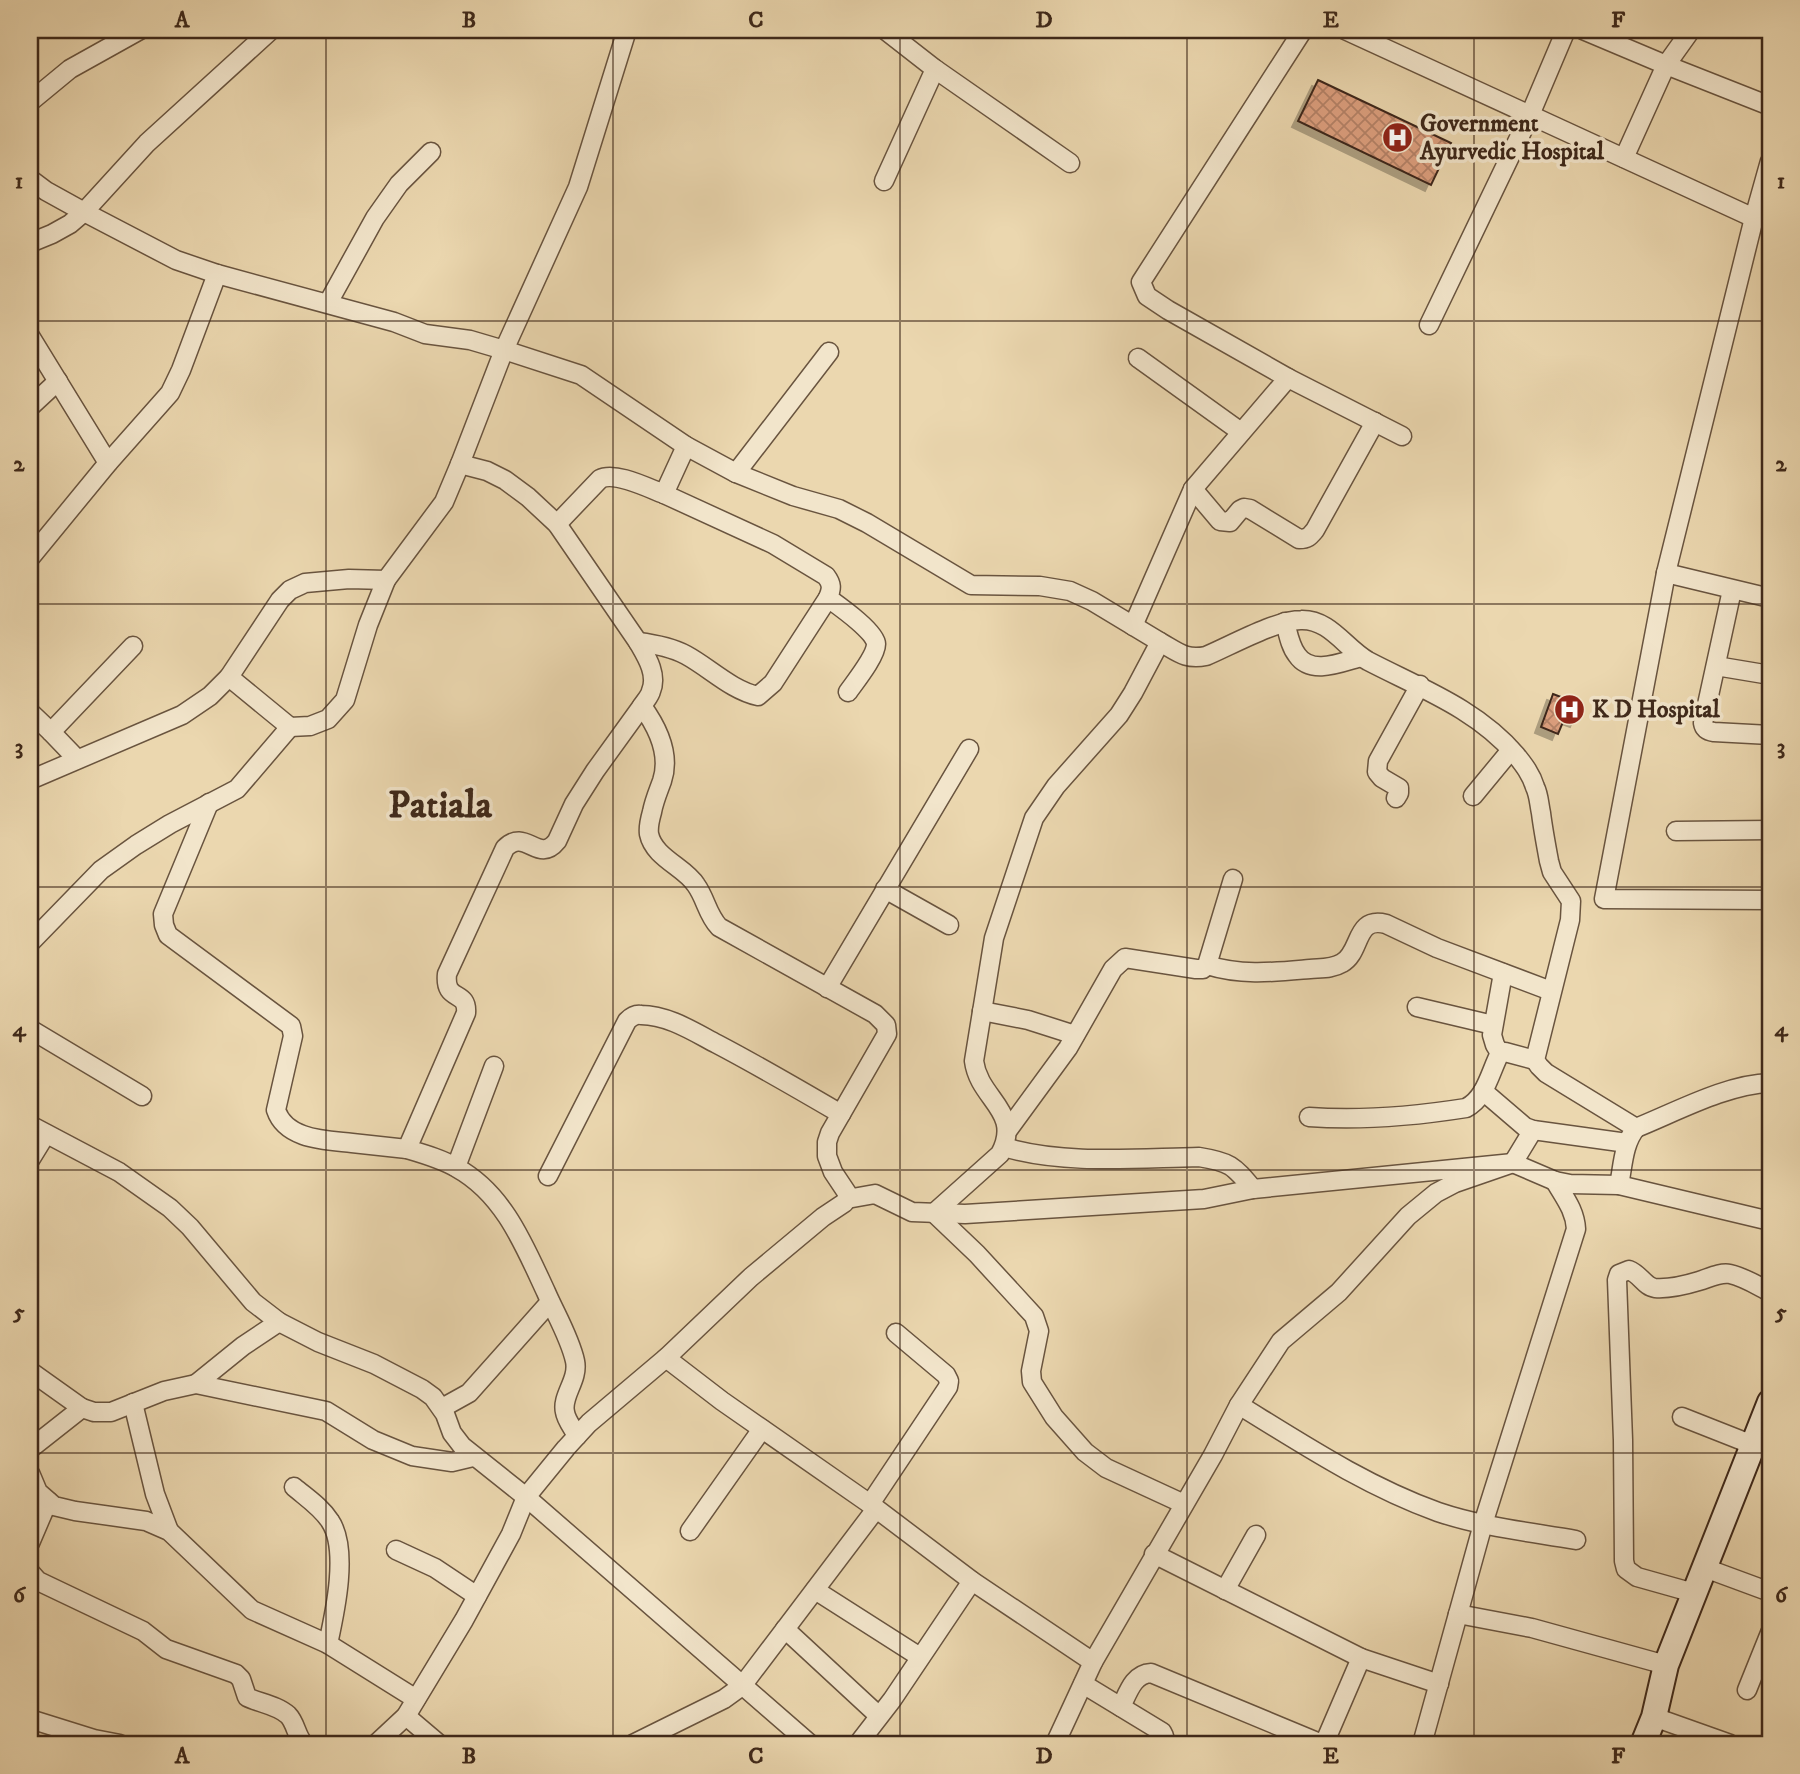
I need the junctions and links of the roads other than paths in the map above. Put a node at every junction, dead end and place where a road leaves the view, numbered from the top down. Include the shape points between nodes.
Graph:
1 (140, 30) edge
2 (268, 30) edge
3 (627, 30) edge
4 (885, 30) edge
5 (1303, 30) edge
6 (1345, 30) edge
7 (1566, 30) edge
8 (1583, 30) edge
9 (1691, 30) edge
10 (1666, 65) junction
11 (935, 69) junction
12 (30, 102) edge
13 (1770, 106) edge
14 (1530, 115) junction
15 (431, 152) dead end
16 (1624, 158) junction
17 (1770, 161) edge
18 (1070, 163) dead end
19 (30, 179) edge
20 (884, 181) dead end
21 (84, 212) junction
22 (1754, 218) junction
23 (30, 243) edge
24 (217, 274) junction
25 (328, 303) junction
26 (1429, 326) dead end
27 (30, 336) edge
28 (504, 349) junction
29 (829, 352) dead end
30 (1138, 358) dead end
31 (1288, 378) junction
32 (58, 381) junction
33 (30, 407) edge
34 (1375, 422) junction
35 (1241, 432) junction
36 (1402, 436) dead end
37 (686, 446) junction
38 (108, 463) junction
39 (460, 464) junction
40 (737, 473) junction
41 (1193, 489) junction
42 (664, 494) junction
43 (557, 524) junction
44 (30, 558) edge
45 (1666, 573) junction
46 (386, 580) junction
47 (1732, 590) junction
48 (828, 597) junction
49 (1770, 598) edge
50 (1285, 622) junction
51 (1133, 626) junction
52 (638, 642) junction
53 (1160, 642) junction
54 (134, 646) dead end
55 (1361, 657) junction
56 (1716, 666) junction
57 (1770, 675) edge
58 (229, 677) junction
59 (1420, 685) junction
60 (848, 692) dead end
61 (642, 706) junction
62 (30, 712) edge
63 (290, 727) junction
64 (51, 732) junction
65 (1770, 735) edge
66 (969, 749) dead end
67 (1511, 750) junction
68 (77, 760) junction
69 (30, 778) edge
70 (1473, 796) dead end
71 (1396, 798) dead end
72 (209, 803) junction
73 (1770, 830) edge
74 (1676, 831) dead end
75 (1233, 879) dead end
76 (885, 889) junction
77 (1604, 899) junction
78 (1770, 900) edge
79 (1571, 901) junction
80 (949, 925) dead end
81 (30, 943) edge
82 (1207, 965) junction
83 (1503, 973) junction
84 (827, 988) junction
85 (1552, 990) junction
86 (1416, 1007) dead end
87 (982, 1011) junction
88 (1493, 1025) junction
89 (30, 1029) edge
90 (1075, 1035) junction
91 (1500, 1053) junction
92 (1535, 1060) junction
93 (494, 1066) dead end
94 (1770, 1083) edge
95 (1483, 1091) junction
96 (142, 1096) dead end
97 (841, 1114) junction
98 (1309, 1117) dead end
99 (30, 1125) edge
100 (1533, 1130) junction
101 (46, 1134) junction
102 (1631, 1135) junction
103 (1006, 1138) junction
104 (407, 1149) junction
105 (30, 1160) edge
106 (1513, 1163) junction
107 (456, 1167) junction
108 (548, 1176) dead end
109 (1555, 1181) junction
110 (1619, 1185) junction
111 (1253, 1189) junction
112 (847, 1199) junction
113 (934, 1213) junction
114 (1770, 1221) edge
115 (1770, 1292) edge
116 (550, 1302) junction
117 (279, 1322) junction
118 (896, 1333) dead end
119 (666, 1358) junction
120 (30, 1371) edge
121 (196, 1384) junction
122 (1770, 1402) edge
123 (133, 1403) junction
124 (1239, 1405) junction
125 (82, 1408) junction
126 (442, 1408) junction
127 (1682, 1417) dead end
128 (762, 1429) junction
129 (577, 1436) junction
130 (1753, 1445) junction
131 (30, 1450) edge
132 (473, 1457) junction
133 (30, 1473) edge
134 (294, 1487) dead end
135 (526, 1497) junction
136 (48, 1501) junction
137 (1184, 1504) junction
138 (873, 1507) junction
139 (1483, 1524) junction
140 (169, 1531) junction
141 (690, 1531) dead end
142 (1256, 1535) dead end
143 (1576, 1540) dead end
144 (30, 1544) edge
145 (396, 1550) dead end
146 (1154, 1554) junction
147 (1705, 1568) junction
148 (30, 1572) edge
149 (972, 1581) junction
150 (815, 1590) junction
151 (1226, 1590) junction
152 (1770, 1591) edge
153 (1694, 1593) junction
154 (477, 1596) junction
155 (1458, 1614) junction
156 (785, 1629) junction
157 (1770, 1633) edge
158 (328, 1644) junction
159 (920, 1657) junction
160 (1361, 1658) junction
161 (1093, 1662) junction
162 (1666, 1665) junction
163 (1083, 1684) junction
164 (1439, 1684) junction
165 (742, 1686) junction
166 (1747, 1690) dead end
167 (416, 1699) junction
168 (1121, 1707) junction
169 (406, 1716) junction
170 (879, 1716) junction
171 (1654, 1717) junction
172 (30, 1719) edge
173 (120, 1744) edge
174 (304, 1744) edge
175 (376, 1744) edge
176 (439, 1744) edge
177 (633, 1744) edge
178 (810, 1744) edge
179 (858, 1744) edge
180 (1055, 1744) edge
181 (1162, 1744) edge
182 (1323, 1744) edge
183 (1422, 1744) edge
184 (1643, 1744) edge
185 (1730, 1744) edge

1 - 12 street via 70,69
2 - 21 street via 147,143
3 - 28 street via 578,187
4 - 11 street
5 - 31 street via 1141,282 1147,296 1168,310
6 - 14 street
7 - 14 street
8 - 10 street
9 - 10 street
10 - 13 street
10 - 16 street
11 - 18 street
11 - 20 street
14 - 16 street
14 - 26 street
15 - 25 street via 375,218
16 - 22 street
17 - 22 street
19 - 21 street
21 - 23 street
21 - 24 street via 176,260
22 - 45 street
24 - 25 street
24 - 38 street via 170,393
25 - 28 street via 425,334
27 - 32 street
28 - 37 street via 581,374
28 - 39 street
29 - 40 street
30 - 35 street
31 - 34 street
31 - 35 street
32 - 33 street
32 - 38 street
34 - 36 street
34 - 41 street via 1315,530 1305,539 1250,509 1240,510 1230,522 1220,521
35 - 41 street
37 - 40 street
37 - 42 street
38 - 44 street
39 - 43 street via 505,480
39 - 46 street via 444,502
40 - 51 street via 839,509 971,585 1070,591
41 - 51 street
42 - 43 street via 606,476
42 - 48 street via 810,565 831,582
43 - 52 street
45 - 47 street
45 - 77 street
46 - 58 street via 305,583 290,590
46 - 63 street via 345,700 328,719
47 - 49 street
47 - 56 street
48 - 52 street via 773,683 758,696 684,654
48 - 60 street via 876,643
50 - 53 street via 1194,658
50 - 55 street via 1315,622
50 - 55 street via 1293,648 1305,663 1325,666
51 - 53 street
52 - 61 street via 652,676 652,690
53 - 87 street via 1119,715 1034,818 994,938
54 - 64 street
55 - 59 street
56 - 57 street
56 - 65 street via 1704,728 1714,733
58 - 63 street
58 - 68 street via 182,715
59 - 67 street via 1480,722
59 - 71 street via 1378,761 1377,772 1399,788
61 - 84 street via 656,725 665,759 648,830 652,842 692,879 719,928
61 - 104 street via 574,804 554,846 542,850 515,841 505,848 447,974 446,984 467,1004 466,1013
62 - 64 street
63 - 72 street via 237,789
64 - 68 street
66 - 76 street
67 - 70 street
67 - 79 street via 1533,781 1552,872
68 - 69 street
72 - 81 street via 100,870
72 - 104 street via 163,914 168,935 291,1026 293,1036 276,1110 283,1124 321,1140
73 - 74 street
75 - 82 street
76 - 80 street
76 - 84 street
77 - 78 street
77 - 79 street
79 - 85 street
82 - 83 street via 1261,973 1328,968 1345,962 1362,930 1378,922
82 - 90 street via 1196,970 1125,958 1113,969
83 - 85 street
83 - 88 street
84 - 97 street via 875,1014 886,1025 887,1034
85 - 92 street
86 - 88 street
87 - 90 street
87 - 103 street via 975,1069 1004,1115
88 - 91 street via 1493,1040
89 - 96 street
90 - 103 street
91 - 92 street
91 - 95 street
92 - 102 street
93 - 107 street
94 - 102 street via 1718,1095
95 - 98 street via 1466,1108 1380,1118
95 - 100 street
97 - 108 street via 687,1029 641,1014 627,1021
97 - 112 street via 827,1142 827,1156
99 - 101 street
100 - 102 street
100 - 106 street
101 - 105 street
101 - 117 street via 120,1172 170,1208 253,1302
102 - 110 street
103 - 111 street via 1022,1152 1060,1158 1199,1157 1220,1161 1235,1168
103 - 113 street via 1000,1154
104 - 107 street
106 - 109 street
106 - 111 street
106 - 124 street via 1455,1183 1408,1216 1351,1280 1281,1341
107 - 116 street via 501,1206
109 - 110 street
109 - 139 street via 1572,1209 1576,1229
110 - 114 street
111 - 113 street via 1204,1199
112 - 113 street via 875,1194 912,1212
112 - 119 street via 751,1277
113 - 137 street via 1034,1316 1039,1337 1032,1382 1054,1417 1106,1468
115 - 153 street via 1727,1273 1658,1288 1629,1270 1617,1280 1624,1561 1637,1577
116 - 126 street via 469,1393
116 - 129 street via 576,1363 564,1408
117 - 121 street
117 - 126 street via 422,1389
118 - 138 street via 949,1381
119 - 128 street
119 - 129 street
120 - 125 street
121 - 123 street
121 - 132 street via 326,1411 373,1440 412,1456 452,1462
122 - 130 street
123 - 125 street via 102,1413
123 - 140 street
124 - 137 street
124 - 139 street via 1378,1487
125 - 131 street
126 - 132 street via 452,1433
127 - 130 street
128 - 138 street
128 - 141 street
129 - 135 street
130 - 147 street
132 - 135 street
133 - 136 street via 38,1492
134 - 158 street via 322,1510 336,1534 339,1582
135 - 154 street
135 - 165 street
136 - 140 street via 63,1509 146,1521
136 - 144 street
137 - 146 street
138 - 149 street
138 - 150 street
139 - 143 street
139 - 155 street
140 - 158 street via 252,1610
142 - 151 street
145 - 154 street via 435,1568
146 - 151 street
146 - 161 street
147 - 152 street
147 - 153 street
148 - 174 street via 38,1581 143,1631 166,1649 236,1674 247,1696 289,1716
149 - 159 street
149 - 161 street
150 - 156 street
150 - 159 street
151 - 160 street
153 - 162 street
154 - 167 street
155 - 162 street via 1532,1628
155 - 164 street
156 - 165 street
156 - 170 street
157 - 166 street
158 - 167 street
159 - 170 street
160 - 164 street
160 - 182 street
161 - 163 street
162 - 171 street
163 - 168 street
163 - 180 street
164 - 183 street
165 - 177 street
165 - 178 street
167 - 169 street
168 - 181 street via 1163,1732
168 - 182 street via 1136,1679 1151,1673
169 - 175 street
169 - 176 street
170 - 179 street
171 - 184 street
171 - 185 street
172 - 173 street

